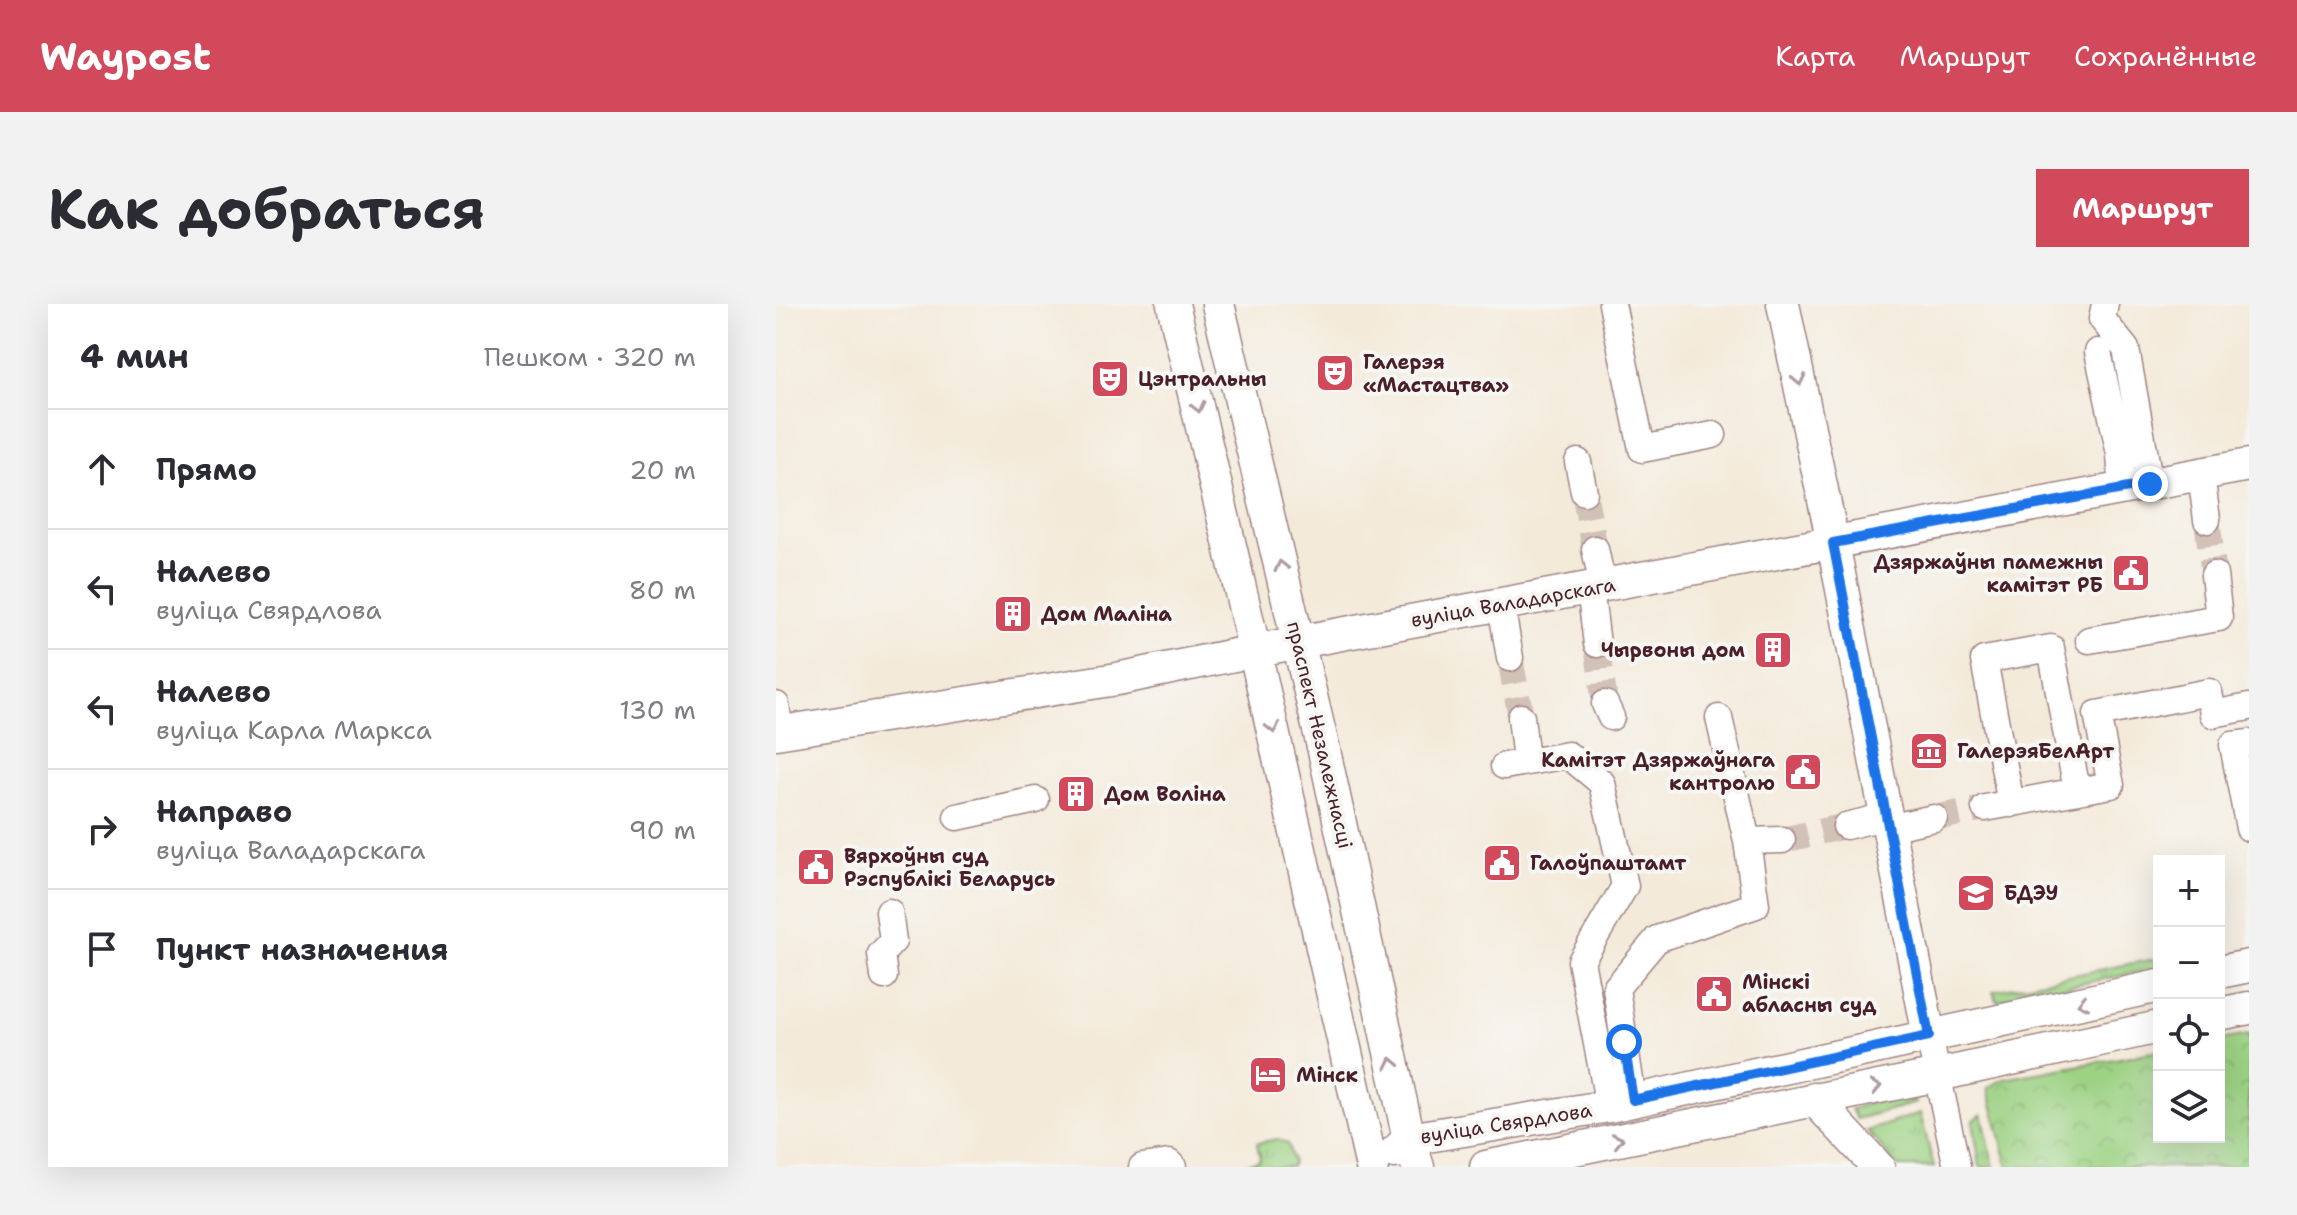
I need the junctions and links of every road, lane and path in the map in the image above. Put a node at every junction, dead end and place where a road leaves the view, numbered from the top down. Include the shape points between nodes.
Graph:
1 (1173, 304) edge
2 (1218, 304) edge
3 (1612, 304) edge
4 (1783, 304) edge
5 (2105, 304) edge
6 (2098, 352) dead end
7 (1713, 435) dead end
8 (1578, 462) dead end
9 (2249, 465) edge
10 (2201, 474) junction
11 (2136, 486) junction
12 (1584, 492) tunnel mouth
13 (2207, 520) tunnel mouth
14 (1833, 543) junction
15 (1595, 549) tunnel mouth
16 (2214, 575) tunnel mouth
17 (1596, 587) junction
18 (1501, 604) junction
19 (2089, 640) dead end
20 (1298, 642) junction
21 (1597, 644) tunnel mouth
22 (1255, 652) junction
23 (1510, 658) tunnel mouth
24 (2249, 707) edge
25 (1521, 717) tunnel mouth
26 (1719, 718) dead end
27 (777, 723) edge
28 (2249, 743) edge
29 (2077, 791) junction
30 (1036, 800) dead end
31 (957, 817) dead end
32 (1934, 818) tunnel mouth
33 (1887, 822) junction
34 (1846, 826) tunnel mouth
35 (2249, 828) edge
36 (1782, 840) tunnel mouth
37 (1747, 841) junction
38 (889, 912) dead end
39 (2249, 966) edge
40 (2225, 971) edge
41 (884, 976) dead end
42 (2153, 987) edge
43 (2249, 1008) edge
44 (2225, 1013) edge
45 (2153, 1028) edge
46 (1929, 1036) junction
47 (1938, 1075) junction
48 (1814, 1099) junction
49 (1621, 1103) junction
50 (1414, 1153) edge
51 (1142, 1167) edge
52 (1173, 1167) edge
53 (1372, 1167) edge
54 (1379, 1167) edge
55 (1486, 1167) edge
56 (1878, 1167) edge
57 (1957, 1167) edge

1 -> 22 main road
20 -> 2 main road, праспект Незалежнасці
3 - 7 street via 1642,449
4 -> 14 main road
5 - 11 street via 2102,319 2126,349
6 - 11 street via 2120,454
8 - 12 street
9 - 10 main road, вуліца Валадарскага
10 - 11 main road, вуліца Валадарскага
10 - 13 street
11 - 14 main road, вуліца Валадарскага
14 - 17 main road, вуліца Валадарскага
14 - 33 main road
15 - 17 street
16 - 19 street via 2219,618
17 - 18 main road, вуліца Валадарскага
17 - 21 street
18 - 20 main road, вуліца Валадарскага
18 - 23 street
20 - 22 main road, вуліца Валадарскага
50 -> 20 main road, праспект Незалежнасці
22 - 27 main road, вуліца Валадарскага via 1117,679
22 -> 53 main road
24 - 29 street via 2213,714 2209,692 2097,714 2111,785
25 - 49 street via 1515,763 1568,755 1602,783 1625,886 1581,961
26 - 37 street
28 - 35 street via 2233,745
29 - 29 street via 2051,648 1984,660 1998,806
30 - 31 street
32 - 33 street
33 - 34 street
33 - 46 main road
36 - 37 street
37 - 49 street via 1756,905 1657,939 1616,988
38 - 41 street via 893,941 881,954
39 - 40 main road
42 -> 46 main road, вуліца Свярдлова
43 - 44 main road
45 - 47 main road, вуліца Свярдлова
46 - 47 street
46 - 49 main road, вуліца Свярдлова
48 -> 47 main road, вуліца Свярдлова
47 - 57 street
55 -> 48 main road, вуліца Свярдлова
48 - 56 main road
49 - 50 main road, вуліца Свярдлова
50 - 54 main road, вуліца Свярдлова
51 - 52 street

